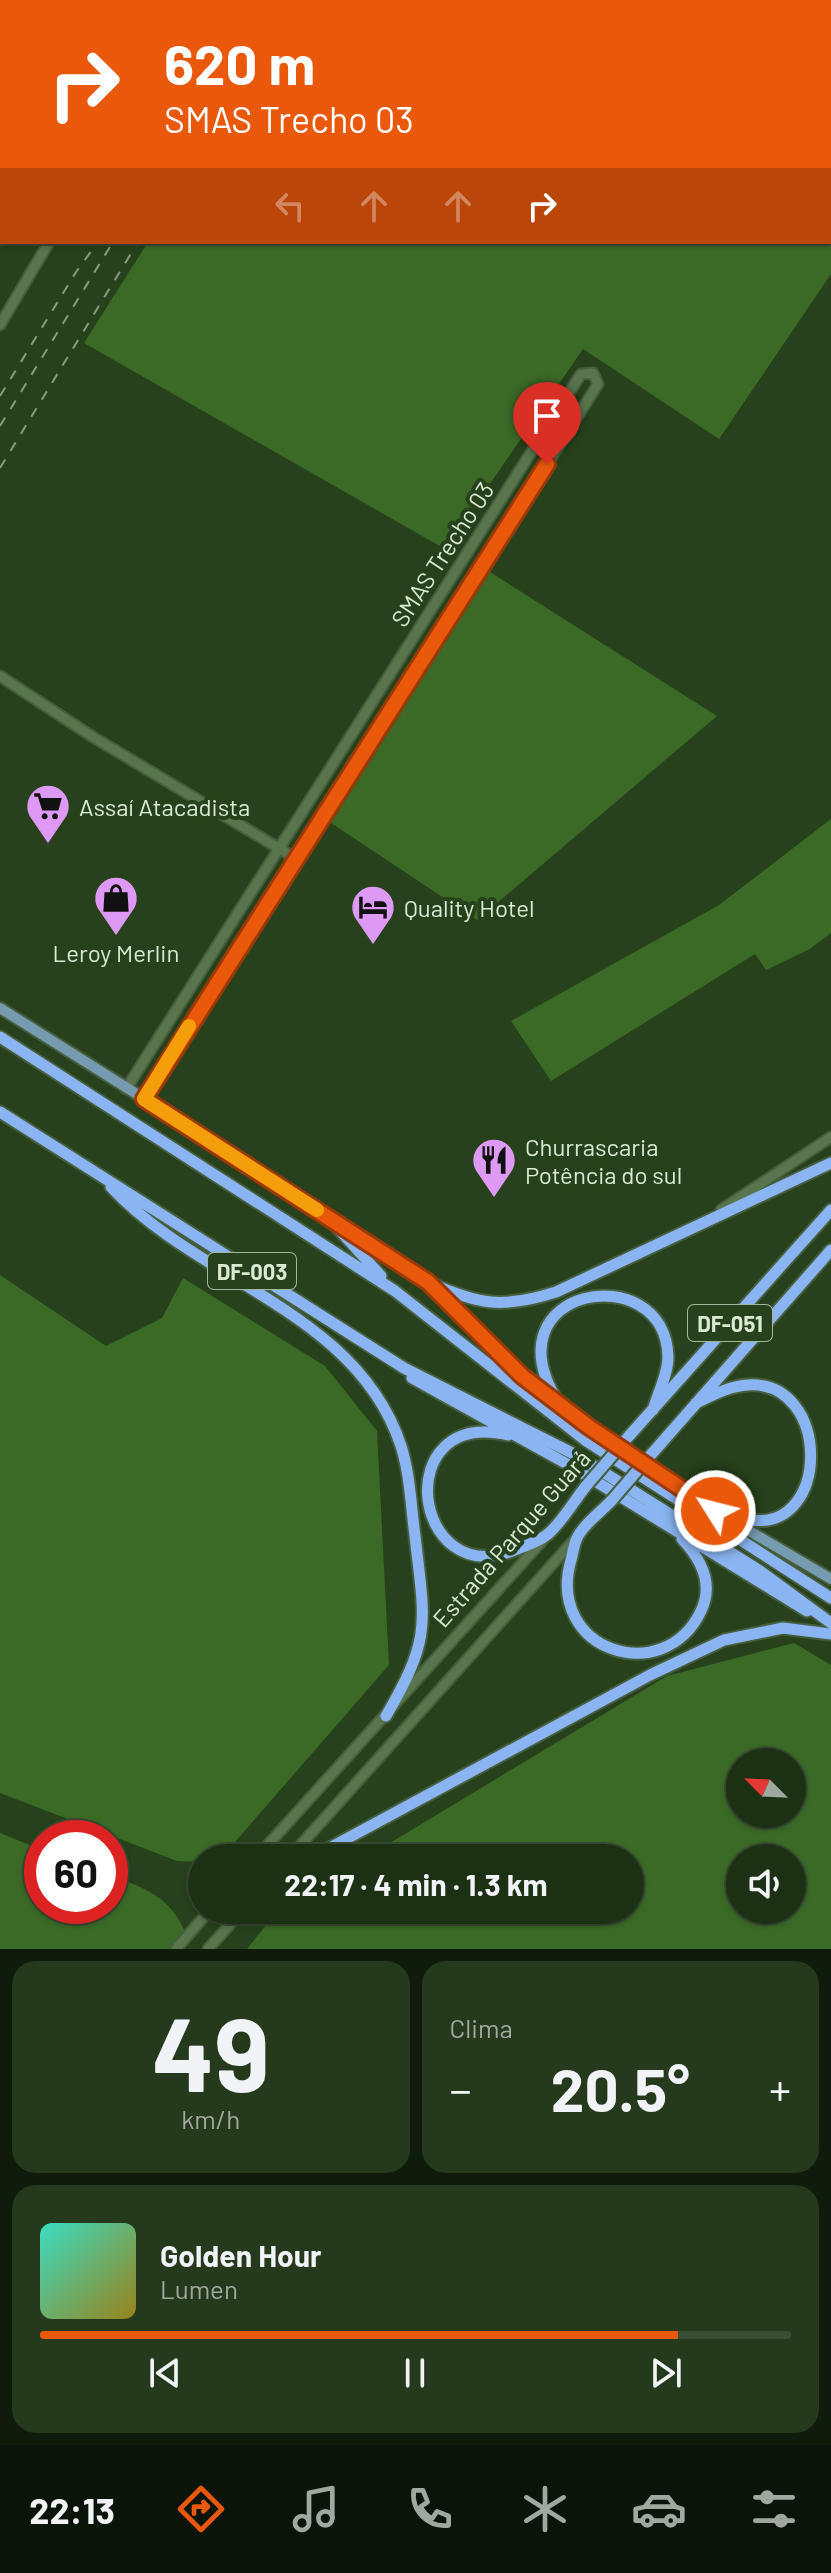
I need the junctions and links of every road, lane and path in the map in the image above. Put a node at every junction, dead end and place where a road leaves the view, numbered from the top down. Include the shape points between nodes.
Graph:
1 (48, 244) edge
2 (0, 325) edge
3 (0, 676) edge
4 (358, 724) junction
5 (373, 734) junction
6 (278, 848) junction
7 (295, 858) junction
8 (0, 1008) edge
9 (0, 1037) edge
10 (145, 1058) junction
11 (162, 1068) junction
12 (126, 1089) junction
13 (144, 1099) junction
14 (0, 1112) edge
15 (831, 1137) edge
16 (831, 1163) edge
17 (100, 1174) junction
18 (831, 1210) edge
19 (326, 1215) junction
20 (708, 1219) junction
21 (831, 1250) edge
22 (428, 1282) junction
23 (395, 1291) junction
24 (404, 1368) junction
25 (518, 1389) junction
26 (557, 1403) junction
27 (696, 1403) junction
28 (653, 1410) junction
29 (524, 1439) junction
30 (694, 1495) junction
31 (671, 1527) junction
32 (547, 1535) junction
33 (578, 1535) junction
34 (831, 1579) edge
35 (831, 1598) edge
36 (831, 1623) edge
37 (831, 1634) edge
38 (386, 1716) junction
39 (269, 1844) edge
40 (302, 1844) edge
41 (337, 1844) edge
42 (198, 1924) edge
43 (230, 1924) edge
44 (176, 1949) edge
45 (208, 1949) edge

1 - 2 street
3 - 6 street
4 - 5 street
4 - 5 street, SMAS Trecho 03 via 581,374 590,371 598,384
4 - 6 street, SMAS Trecho 03
5 - 7 street, SMAS Trecho 03
6 - 7 street
6 - 10 street, SMAS Trecho 03
7 - 11 street, SMAS Trecho 03
8 - 12 main road
9 - 23 highway, DF-003
10 - 11 street
10 - 12 street, SMAS Trecho 03
11 - 13 street, SMAS Trecho 03
12 - 13 main road
13 - 19 main road
14 - 17 highway, DF-003
15 - 20 street
16 - 20 highway
17 - 24 highway, DF-003
17 - 38 highway via 153,1226 345,1355 366,1378 393,1424 406,1462 425,1623 418,1656
18 - 28 highway, Estrada Parque Guará / DF-051
19 - 22 main road
19 - 23 highway
20 - 22 highway via 531,1300 484,1303
21 - 27 highway, Estrada Parque Guará / DF-051
22 - 26 main road via 522,1376
23 - 25 highway, DF-003
24 - 29 highway via 431,1391
24 - 36 highway, DF-003 via 576,1455 760,1571
25 - 26 highway
25 - 35 highway, DF-003 via 585,1440
26 - 28 highway via 540,1367 544,1335 563,1308 600,1295 642,1306 665,1336 668,1360
26 - 30 main road
27 - 30 highway via 740,1386 778,1391 798,1404 809,1420 819,1463 812,1489 779,1517 749,1520
27 - 33 highway, Estrada Parque Guará / DF-051, bridge
28 - 32 highway, Estrada Parque Guará / DF-051, bridge
29 - 31 highway
29 - 32 highway via 488,1431 458,1438 434,1461 426,1499 440,1533 476,1556 499,1555
30 - 34 main road
31 - 33 highway via 702,1567 704,1602 681,1637 636,1653 597,1642 573,1619 566,1576
31 - 36 highway
32 - 38 street, Estrada Parque Guará / DF-051
33 - 40 street, Estrada Parque Guará / DF-051
37 - 41 highway via 783,1628 724,1640
38 - 39 street, Estrada Parque Guará / DF-051
42 - 44 street
43 - 45 street

